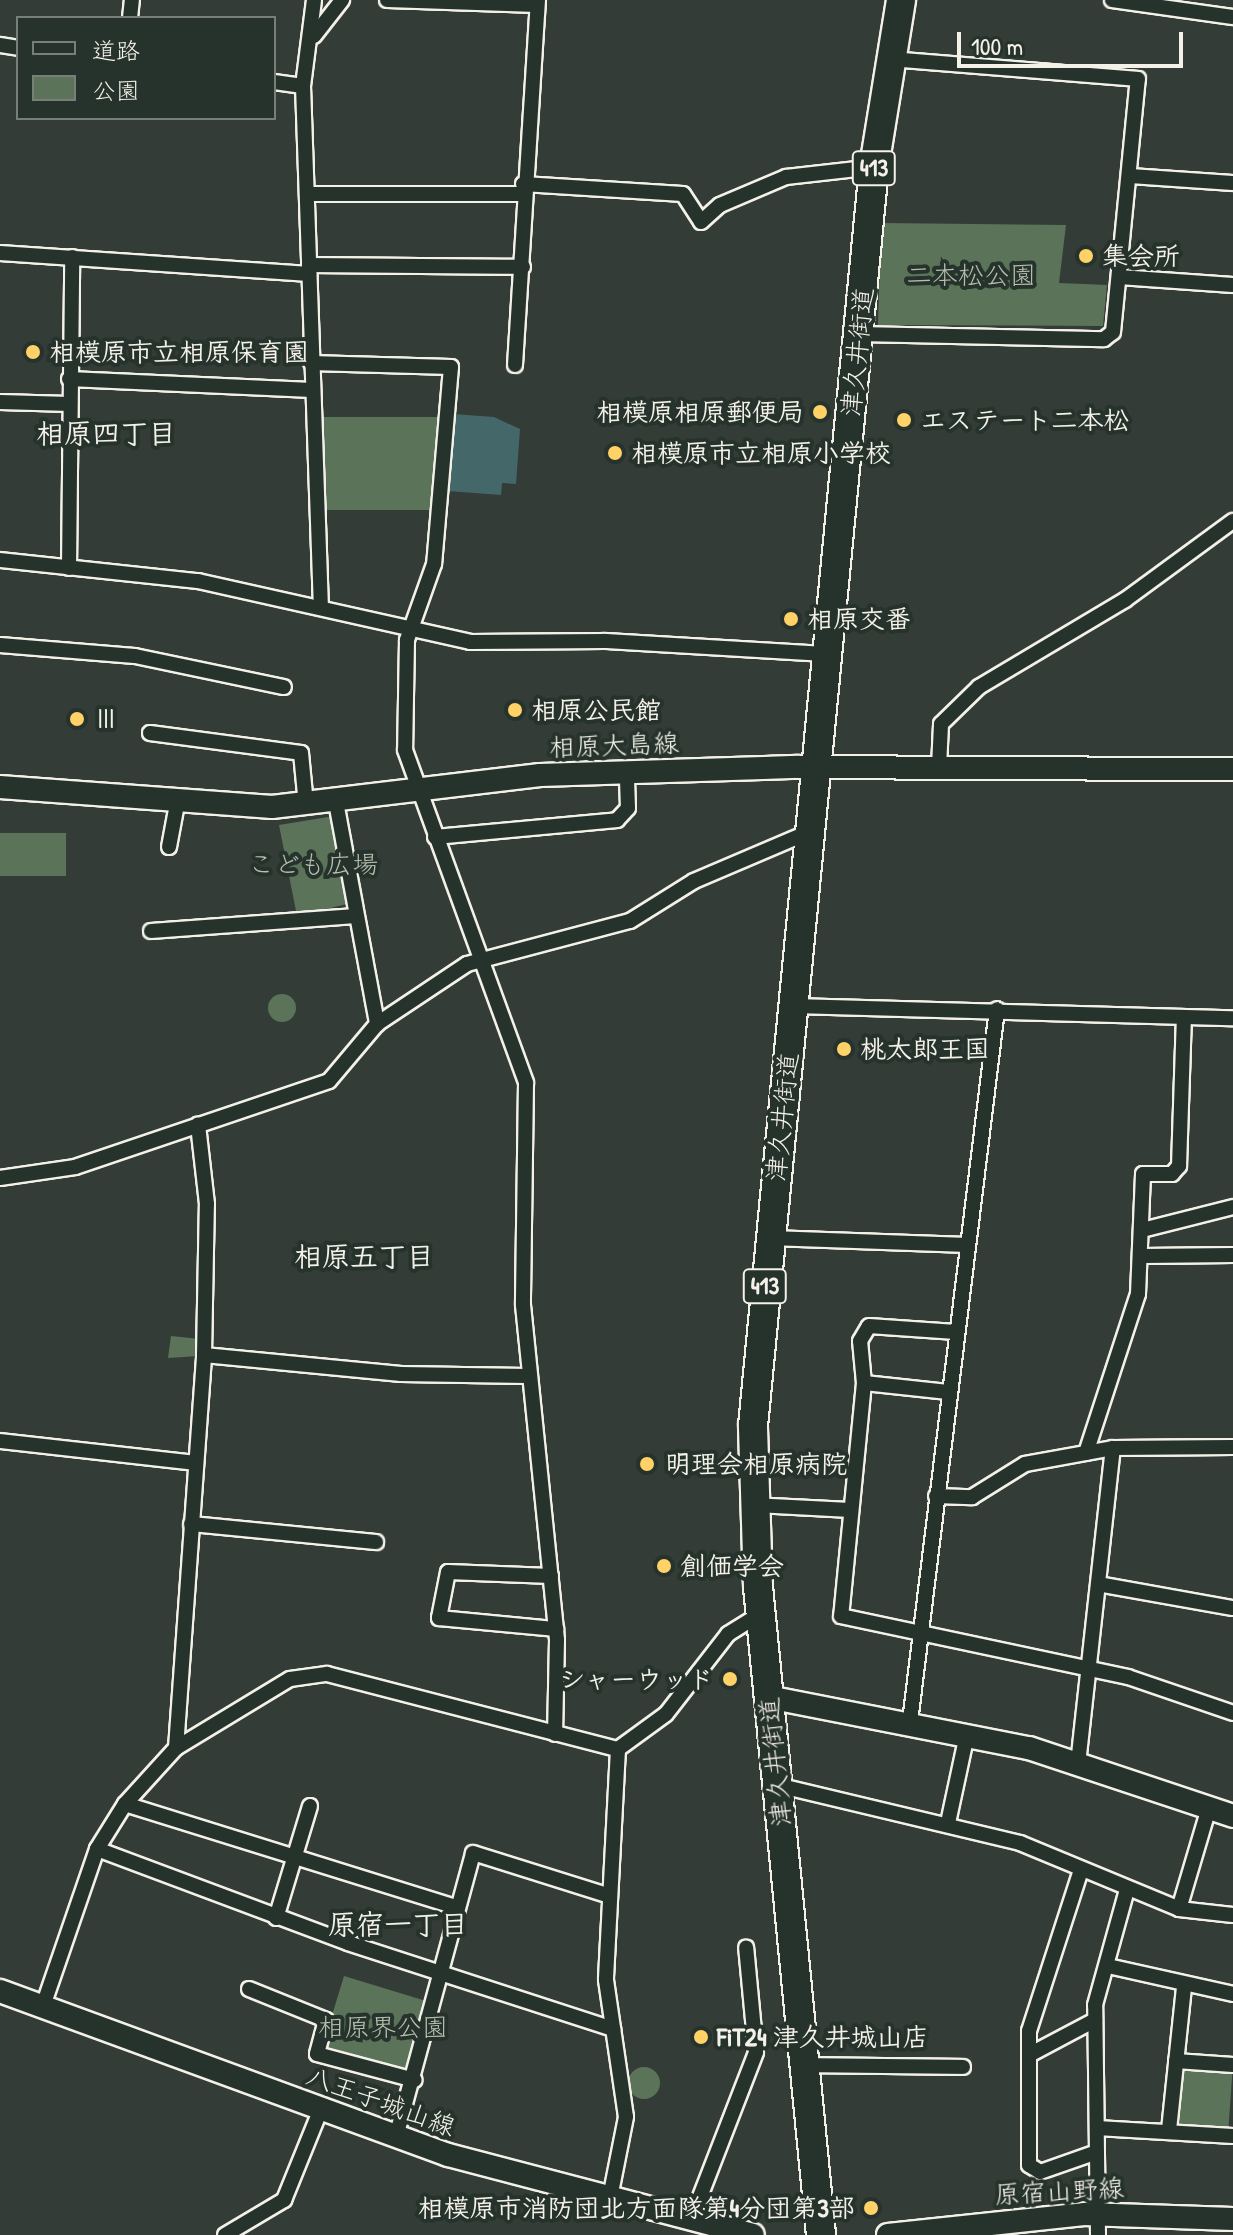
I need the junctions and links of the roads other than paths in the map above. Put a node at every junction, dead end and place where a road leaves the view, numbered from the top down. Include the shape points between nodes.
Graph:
1 (314, 0) edge
2 (342, 0) edge
3 (387, 0) edge
4 (901, 0) edge
5 (1119, 1) edge
6 (537, 3) edge
7 (1233, 17) edge
8 (308, 56) junction
9 (891, 59) junction
10 (276, 82) edge
11 (303, 86) junction
12 (874, 167) junction
13 (1130, 176) junction
14 (1233, 183) edge
15 (523, 189) junction
16 (308, 194) junction
17 (0, 253) edge
18 (72, 257) junction
19 (523, 267) junction
20 (309, 270) junction
21 (1119, 277) junction
22 (1233, 285) edge
23 (859, 334) junction
24 (311, 363) junction
25 (515, 365) dead end
26 (69, 379) junction
27 (312, 390) junction
28 (0, 402) edge
29 (70, 404) junction
30 (1233, 521) edge
31 (0, 560) edge
32 (69, 568) junction
33 (321, 608) junction
34 (411, 631) junction
35 (0, 645) edge
36 (827, 654) junction
37 (284, 687) dead end
38 (150, 733) dead end
39 (815, 767) junction
40 (939, 767) junction
41 (1233, 769) edge
42 (627, 772) junction
43 (0, 787) edge
44 (416, 791) junction
45 (178, 799) junction
46 (336, 802) junction
47 (306, 805) junction
48 (809, 832) junction
49 (435, 837) junction
50 (169, 847) dead end
51 (355, 916) junction
52 (151, 931) dead end
53 (485, 955) junction
54 (792, 1006) junction
55 (997, 1009) junction
56 (1184, 1017) junction
57 (1233, 1018) edge
58 (377, 1024) junction
59 (198, 1125) junction
60 (0, 1178) edge
61 (1233, 1207) edge
62 (1146, 1229) junction
63 (770, 1238) junction
64 (968, 1245) junction
65 (1233, 1255) edge
66 (1143, 1256) junction
67 (956, 1332) junction
68 (204, 1355) junction
69 (527, 1376) junction
70 (864, 1383) junction
71 (948, 1392) junction
72 (0, 1441) edge
73 (1233, 1447) edge
74 (1113, 1448) junction
75 (1086, 1453) junction
76 (196, 1463) junction
77 (936, 1496) junction
78 (754, 1505) junction
79 (848, 1510) junction
80 (191, 1524) junction
81 (376, 1542) dead end
82 (551, 1576) junction
83 (1098, 1584) junction
84 (1233, 1608) edge
85 (760, 1614) junction
86 (556, 1629) junction
87 (921, 1634) junction
88 (1088, 1668) junction
89 (768, 1697) junction
90 (1233, 1713) edge
91 (910, 1722) junction
92 (555, 1734) junction
93 (967, 1734) junction
94 (176, 1748) junction
95 (618, 1749) junction
96 (1078, 1764) junction
97 (777, 1785) junction
98 (125, 1804) junction
99 (310, 1806) dead end
100 (1208, 1811) junction
101 (1233, 1816) edge
102 (948, 1823) junction
103 (97, 1849) junction
104 (294, 1862) junction
105 (1081, 1870) junction
106 (1127, 1890) junction
107 (607, 1895) junction
108 (455, 1907) junction
109 (1179, 1909) junction
110 (1233, 1915) edge
111 (276, 1918) junction
112 (746, 1947) dead end
113 (1108, 1966) junction
114 (443, 1973) junction
115 (1184, 1988) junction
116 (249, 1989) dead end
117 (0, 1991) edge
118 (1233, 1994) edge
119 (43, 2006) junction
120 (1095, 2020) junction
121 (613, 2029) junction
122 (1029, 2055) junction
123 (1176, 2061) junction
124 (805, 2065) junction
125 (1233, 2065) edge
126 (963, 2067) dead end
127 (415, 2080) junction
128 (321, 2109) junction
129 (1097, 2128) junction
130 (1169, 2130) junction
131 (1233, 2136) edge
132 (396, 2137) junction
133 (1097, 2152) junction
134 (610, 2198) junction
135 (1233, 2219) edge
136 (1098, 2225) edge
137 (688, 2227) edge
138 (225, 2235) edge
139 (753, 2235) edge
140 (821, 2235) edge
141 (888, 2235) edge

1 - 8 street
2 - 8 street via 321,22
3 - 6 street
4 - 9 highway, 津久井街道 / 413
5 - 7 street
6 - 15 street
8 - 11 street
9 - 12 highway, 津久井街道 / 413
9 - 13 street via 1133,75 1141,89
10 - 11 street
11 - 16 street
12 - 15 street via 786,177 720,205 701,222 683,194
12 - 23 highway, 津久井街道 / 413
13 - 14 street
13 - 21 street
15 - 16 street
15 - 19 street
16 - 20 street
17 - 18 street
18 - 20 street
18 - 26 street
19 - 20 street
19 - 25 street
20 - 24 street
21 - 22 street
21 - 23 street via 1113,332 1104,339
23 - 36 highway, 津久井街道 / 413
24 - 27 street
24 - 34 street via 451,367 434,564
26 - 27 street
26 - 29 street
27 - 33 street
28 - 29 street
29 - 32 street
30 - 40 street via 1132,595 979,687 941,724
31 - 32 street
32 - 33 street via 198,581
33 - 34 street
34 - 36 street via 492,644 605,641
34 - 44 street via 405,750
35 - 37 street via 135,656
36 - 39 highway, 津久井街道 / 413
38 - 47 street via 301,753
39 - 40 street, 相原大島線
39 - 42 street, 相原大島線
39 - 48 highway, 津久井街道 / 413
40 - 41 street, 相原大島線
42 - 44 street, 相原大島線
42 - 49 street via 628,808 617,820
43 - 45 street, 相原大島線
44 - 46 street, 相原大島線
44 - 49 street
45 - 47 street, 相原大島線
45 - 50 street
46 - 47 street, 相原大島線
46 - 51 street
48 - 53 street via 694,881 630,921
48 - 54 highway, 津久井街道 / 413
49 - 53 street
51 - 52 street
51 - 58 street
53 - 58 street
53 - 69 street via 526,1083
54 - 55 street
54 - 63 highway, 津久井街道 / 413
55 - 56 street
55 - 64 street
56 - 57 street
56 - 62 street via 1179,1166 1172,1174 1143,1174
58 - 59 street via 329,1081
59 - 60 street via 47,1175
59 - 68 street via 207,1204
61 - 62 street
62 - 66 street
63 - 64 street
63 - 78 highway, 津久井街道 / 413 via 755,1393
64 - 67 street
65 - 66 street
66 - 75 street via 1126,1342
67 - 70 street via 869,1326 860,1341
67 - 71 street
68 - 69 street via 401,1374
68 - 76 street
69 - 82 street
70 - 71 street
70 - 79 street
71 - 77 street
72 - 76 street
73 - 74 street
74 - 75 street
74 - 83 street
75 - 77 street via 1025,1464 972,1497
76 - 80 street
77 - 87 street
78 - 79 street
78 - 85 highway, 津久井街道 / 413
79 - 87 street via 838,1611
80 - 81 street
80 - 94 street
82 - 86 street
82 - 86 street via 448,1572 439,1618
83 - 84 street
83 - 88 street
85 - 89 highway, 津久井街道 / 413
85 - 95 street via 728,1634 666,1714
86 - 92 street
87 - 88 street
87 - 91 street
88 - 90 street
88 - 96 street
89 - 91 street
89 - 97 highway, 津久井街道 / 413
91 - 93 street
92 - 94 street via 308,1673
92 - 95 street
93 - 96 street
93 - 102 street
94 - 98 street
95 - 107 street
96 - 100 street
97 - 102 street
97 - 124 highway, 津久井街道 / 413
98 - 103 street
98 - 104 street
99 - 104 street
100 - 101 street
100 - 109 street
102 - 105 street
103 - 111 street
103 - 119 street
104 - 108 street
104 - 111 street
105 - 106 street
105 - 122 street via 1029,2031
106 - 109 street
106 - 113 street
107 - 108 street via 476,1853
107 - 121 street
108 - 114 street
109 - 110 street
111 - 114 street
112 - 137 street via 756,2052
113 - 115 street
113 - 120 street
114 - 121 street
114 - 127 street
115 - 118 street
115 - 123 street
116 - 127 street via 326,2020 317,2054
117 - 119 street, 八王子城山線
119 - 128 street, 八王子城山線
120 - 122 street
120 - 129 street
121 - 134 street via 626,2117
122 - 133 street via 1030,2169
123 - 125 street
123 - 130 street
124 - 126 street
124 - 140 highway, 津久井街道 / 413
127 - 132 street
128 - 132 street, 八王子城山線
128 - 138 street via 284,2200
129 - 130 street
129 - 133 street
130 - 131 street
132 - 134 street, 八王子城山線
133 - 136 street
134 - 137 street, 八王子城山線
135 - 136 street, 原宿山野線
136 - 141 street, 原宿山野線
137 - 139 street, 八王子城山線

